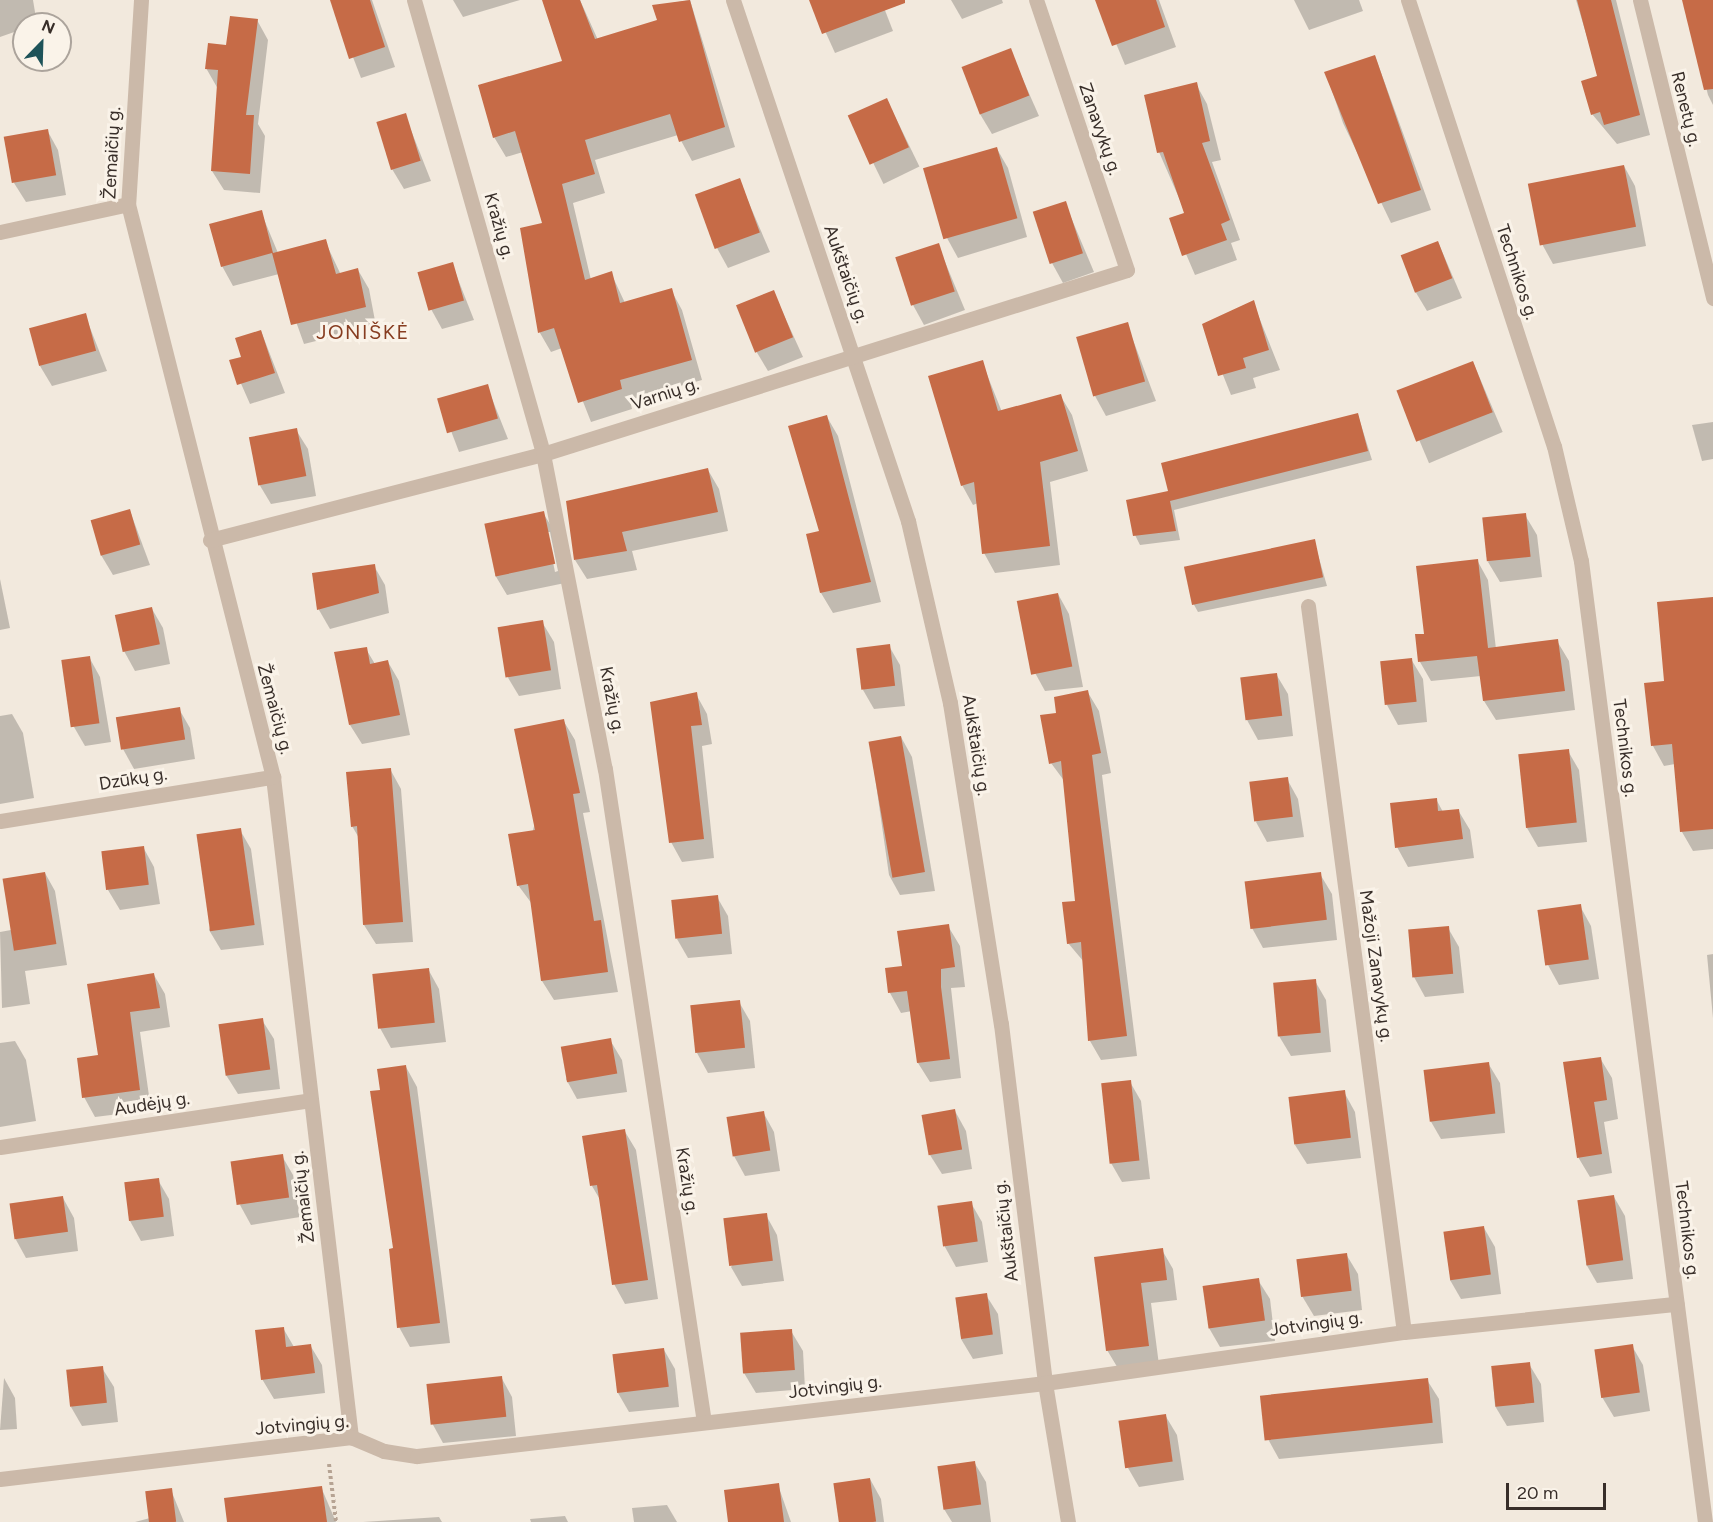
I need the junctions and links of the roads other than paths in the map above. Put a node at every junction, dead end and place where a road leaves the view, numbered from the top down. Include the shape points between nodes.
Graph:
1 (141, 0) edge
2 (414, 0) edge
3 (733, 0) edge
4 (1036, 0) edge
5 (1408, 0) edge
6 (1640, 0) edge
7 (128, 204) junction
8 (0, 232) edge
9 (1128, 270) joint
10 (1713, 298) edge
11 (852, 353) junction
12 (543, 454) junction
13 (210, 540) junction
14 (1308, 606) dead end
15 (273, 777) junction
16 (0, 821) edge
17 (310, 1100) junction
18 (0, 1147) edge
19 (1677, 1304) junction
20 (1404, 1332) junction
21 (1044, 1383) junction
22 (704, 1422) junction
23 (351, 1437) junction
24 (0, 1479) edge
25 (1068, 1522) edge
26 (1705, 1522) edge

1 - 7 street, Žemaičių g.
2 - 12 street, Kražių g.
3 - 11 street, Aukštaičių g.
4 - 9 street, Zanavykų g.
5 - 19 street, Technikos g. via 1554,446 1581,561
6 - 10 street, Renetų g.
7 - 8 street
7 - 13 street, Žemaičių g.
9 - 11 street, Varnių g.
11 - 12 street, Varnių g.
11 - 21 street, Aukštaičių g. via 908,521 950,703 1001,1024
12 - 13 street, Varnių g.
12 - 22 street, Kražių g. via 605,769
13 - 15 street, Žemaičių g.
14 - 20 street, Mažoji Zanavykų g.
15 - 16 street, Dzūkų g.
15 - 17 street, Žemaičių g.
17 - 18 street, Audėjų g.
17 - 23 street, Žemaičių g.
19 - 20 street, Jotvingių g.
19 - 26 street, Technikos g.
20 - 21 street, Jotvingių g.
21 - 22 street, Jotvingių g.
21 - 25 street, Aukštaičių g.
22 - 23 street, Jotvingių g. via 417,1456 384,1451
23 - 24 street, Jotvingių g.

